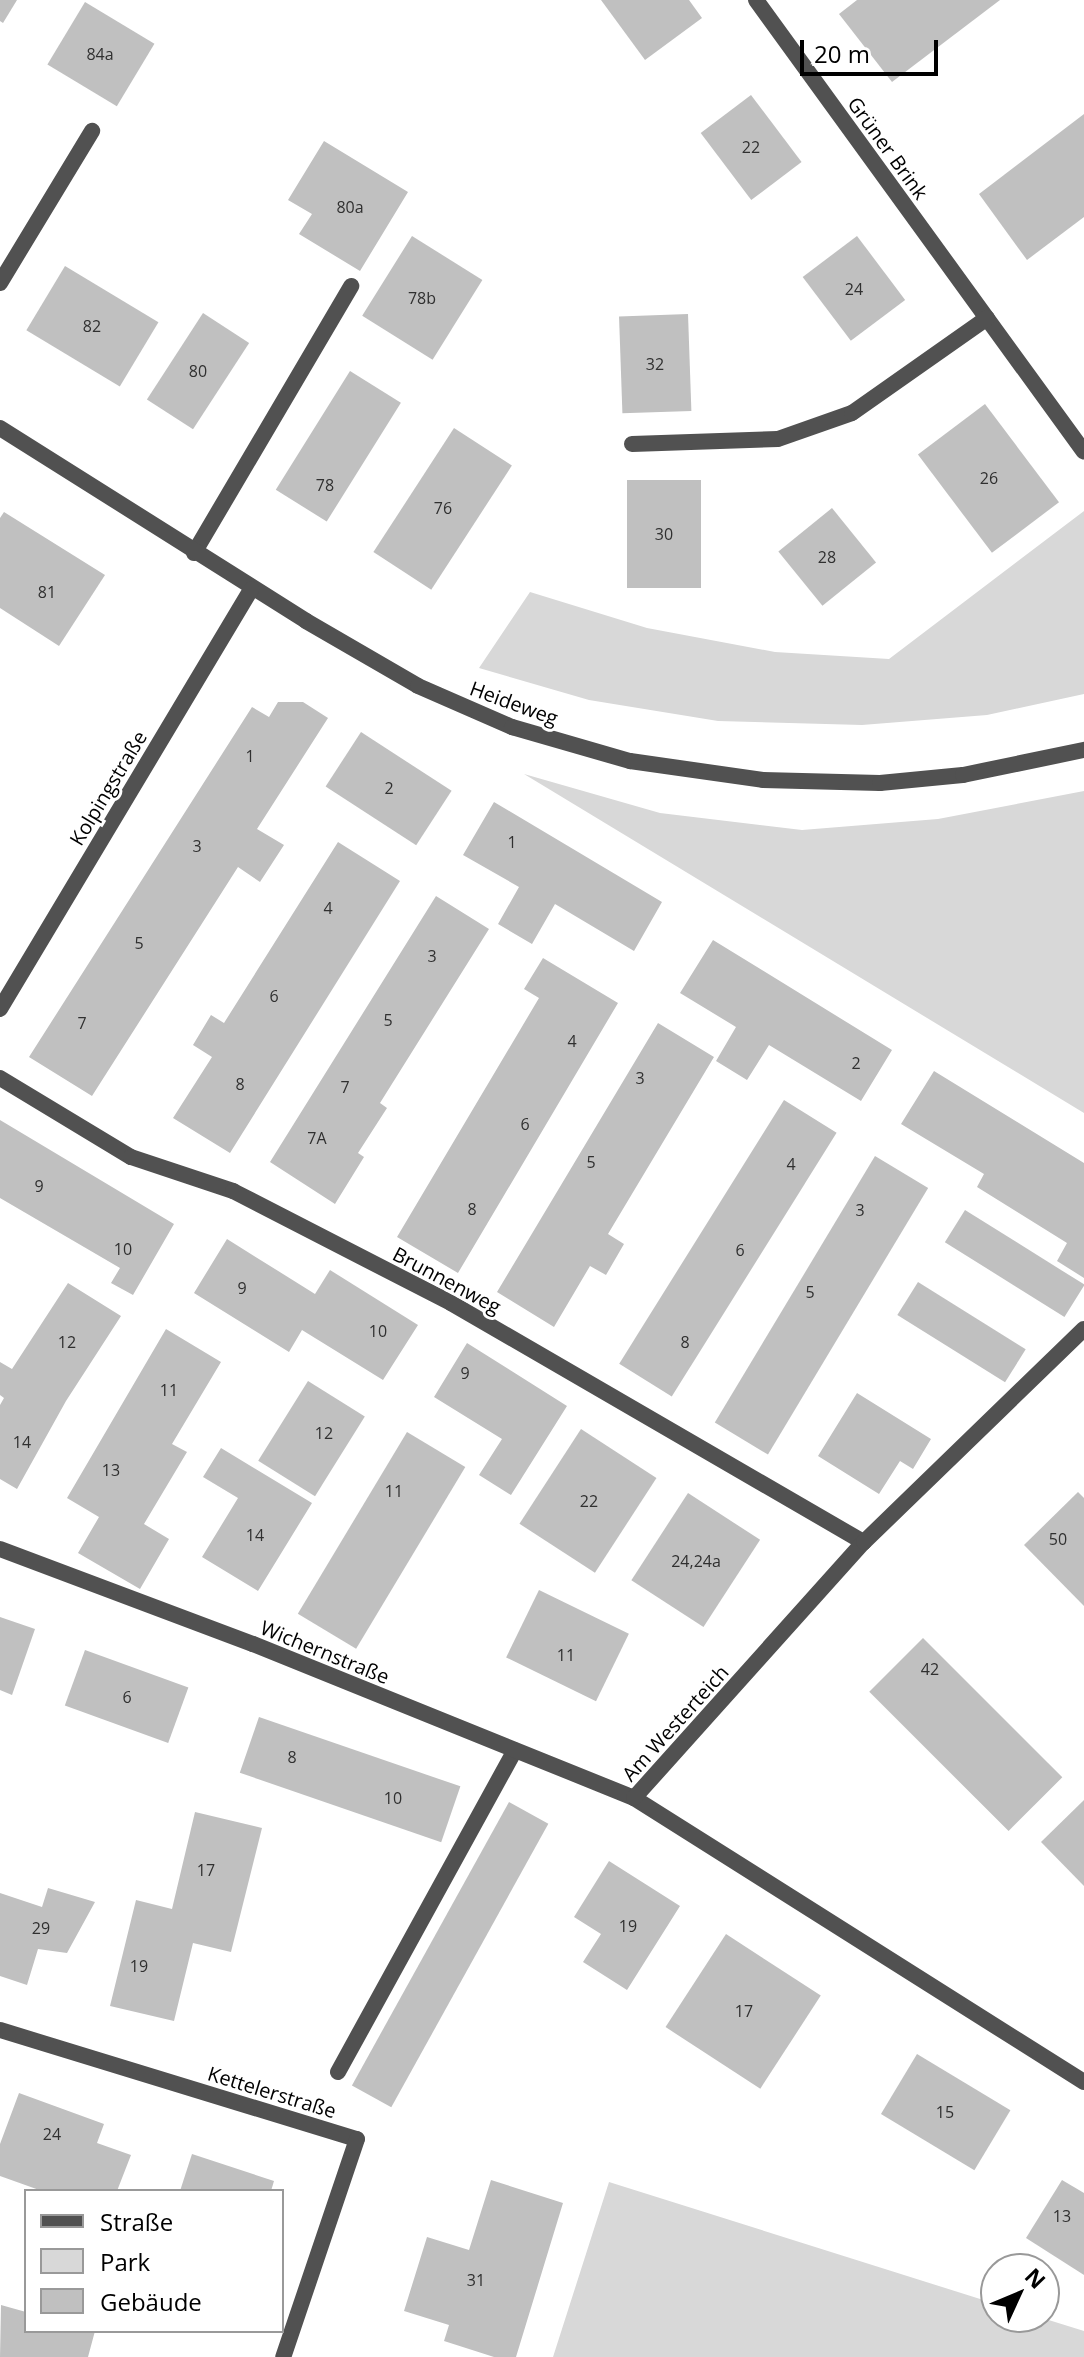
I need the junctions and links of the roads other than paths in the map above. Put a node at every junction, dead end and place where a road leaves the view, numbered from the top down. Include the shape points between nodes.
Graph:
1 (756, 0) edge
2 (92, 131) dead end
3 (0, 283) edge
4 (351, 286) dead end
5 (987, 318) junction
6 (0, 428) edge
7 (632, 444) dead end
8 (1084, 452) edge
9 (194, 553) junction
10 (251, 589) junction
11 (1084, 750) edge
12 (0, 1009) edge
13 (0, 1078) edge
14 (1084, 1329) edge
15 (864, 1542) junction
16 (0, 1549) edge
17 (515, 1750) junction
18 (634, 1798) junction
19 (0, 2030) edge
20 (338, 2072) dead end
21 (1084, 2082) edge
22 (283, 2357) edge

1 - 5 street, Grüner Brink
2 - 3 street
4 - 9 street
5 - 7 street via 852,413 778,439
5 - 8 street, Grüner Brink
6 - 9 street, Heideweg
9 - 10 street, Heideweg
10 - 11 street, Heideweg via 418,686 512,727 630,761 763,780 880,783 963,775
10 - 12 street, Kolpingstraße
13 - 15 street, Brunnenweg via 131,1157 233,1191 451,1303
14 - 15 street, Am Westerteich
15 - 18 street, Am Westerteich
16 - 17 street, Wichernstraße
17 - 18 street, Wichernstraße
17 - 20 street
18 - 21 street, Am Westerteich
19 - 22 street, Kettelerstraße via 357,2139

